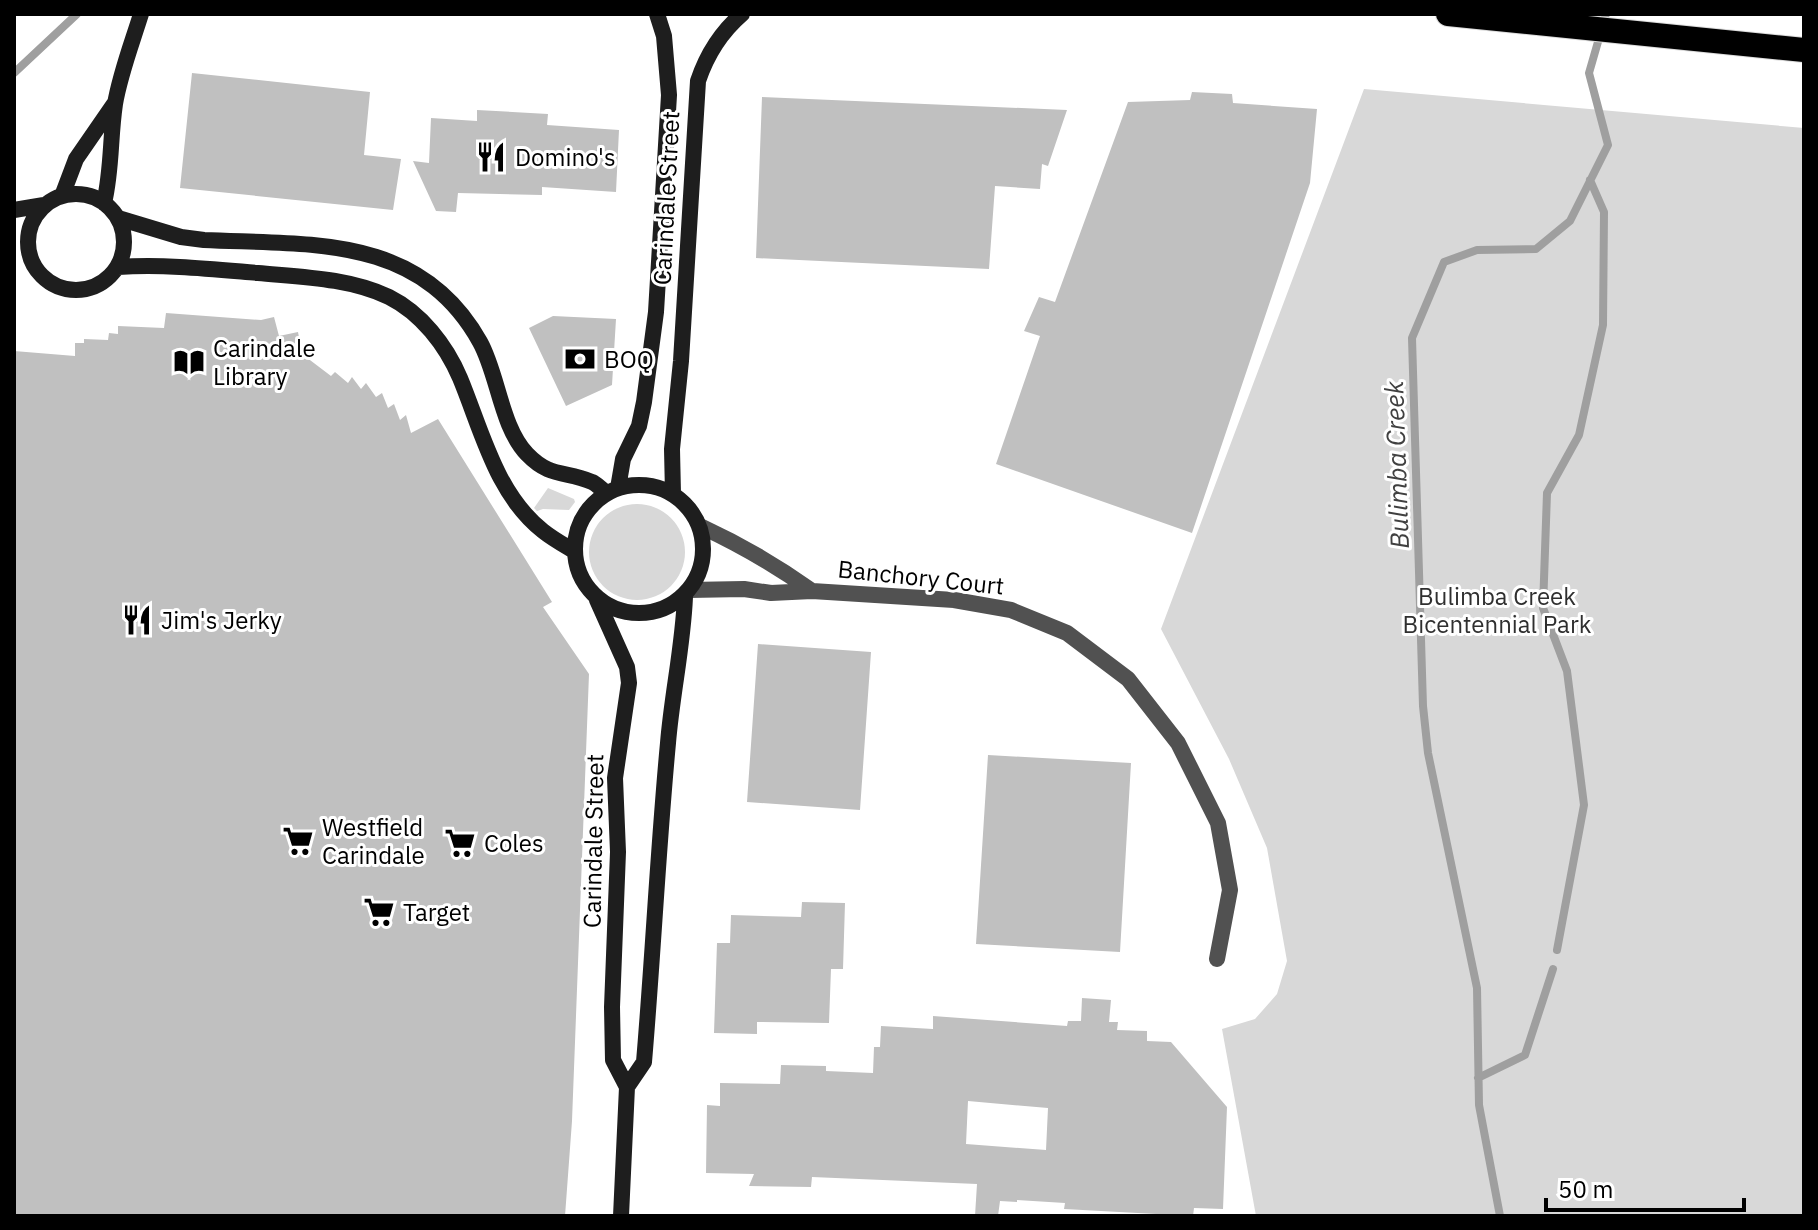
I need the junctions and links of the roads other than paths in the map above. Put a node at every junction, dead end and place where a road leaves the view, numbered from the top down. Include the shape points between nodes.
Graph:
1 (141, 14) edge
2 (657, 14) edge
3 (742, 14) edge
4 (1448, 14) edge
5 (1804, 50) edge
6 (115, 103) junction
7 (62, 196) junction
8 (104, 203) junction
9 (44, 205) junction
10 (14, 210) edge
11 (118, 218) junction
12 (22, 257) edge
13 (118, 267) junction
14 (612, 490) junction
15 (673, 494) junction
16 (700, 526) junction
17 (574, 551) junction
18 (812, 591) junction
19 (687, 593) junction
20 (597, 600) junction
21 (1217, 959) dead end
22 (627, 1087) junction
23 (621, 1216) edge

1 - 6 street
2 - 14 street, Carindale Street via 669,95 656,312 639,426
3 - 15 street, Carindale Street via 713,46 698,81
4 - 5 highway
6 - 7 street via 76,159
6 - 8 street
7 - 8 street via 91,196
7 - 9 street
8 - 11 street
9 - 10 street
9 - 12 street via 28,230
11 - 13 street via 125,242
11 - 14 street via 181,237 351,249 408,270 454,305 480,342 523,451 548,470
12 - 13 street via 48,282 78,291 94,287
13 - 17 street via 158,264 309,278 391,298 412,312 450,357 492,463 523,509 542,531
14 - 15 street via 637,484
14 - 17 street via 583,518
15 - 16 street
16 - 18 street, Banchory Court via 783,569
16 - 19 street via 703,560
17 - 20 street via 579,573
18 - 19 street, Banchory Court
18 - 21 street, Banchory Court via 954,600 1011,610 1067,633 1128,679 1178,743 1218,823 1230,890
19 - 20 street via 645,613
19 - 22 street, Carindale Street via 657,860 644,1062
20 - 22 street, Carindale Street via 629,683 615,778 612,1007 613,1060
22 - 23 street, Carindale Street

